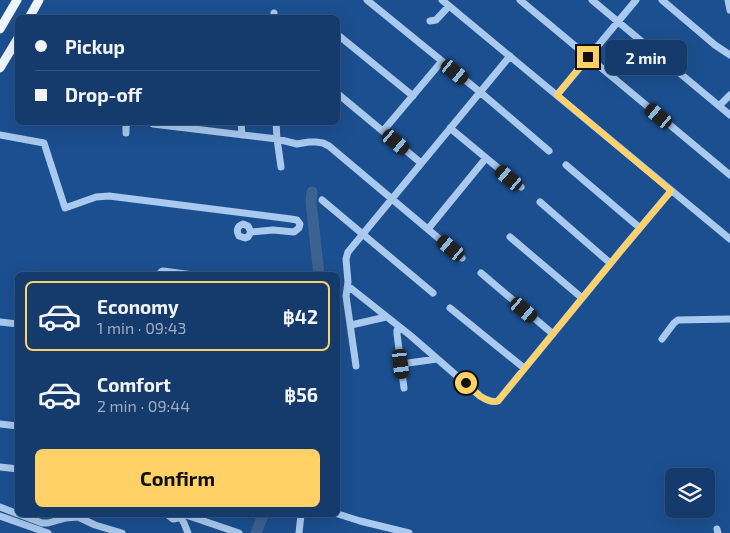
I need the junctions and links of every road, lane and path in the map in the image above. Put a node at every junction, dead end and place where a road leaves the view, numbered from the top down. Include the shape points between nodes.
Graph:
1 (17, 0) edge
2 (39, 0) edge
3 (367, 0) edge
4 (442, 0) edge
5 (520, 0) edge
6 (592, 0) edge
7 (636, 0) edge
8 (662, 0) edge
9 (728, 0) edge
10 (449, 6) junction
11 (730, 10) edge
12 (31, 15) edge
13 (480, 20) dead end
14 (430, 21) dead end
15 (617, 22) junction
16 (474, 27) junction
17 (0, 29) edge
18 (340, 36) edge
19 (15, 43) edge
20 (730, 55) edge
21 (510, 56) junction
22 (588, 57) junction
23 (442, 61) junction
24 (0, 68) edge
25 (480, 92) junction
26 (557, 95) junction
27 (730, 95) edge
28 (340, 96) edge
29 (413, 96) junction
30 (719, 106) junction
31 (730, 115) edge
32 (127, 125) edge
33 (185, 125) edge
34 (240, 125) edge
35 (276, 125) edge
36 (201, 126) edge
37 (450, 128) junction
38 (383, 131) junction
39 (126, 133) dead end
40 (0, 135) edge
41 (242, 135) junction
42 (276, 139) junction
43 (549, 151) dead end
44 (486, 158) junction
45 (421, 163) junction
46 (566, 165) dead end
47 (282, 167) dead end
48 (730, 175) edge
49 (521, 187) dead end
50 (671, 191) junction
51 (391, 199) junction
52 (322, 200) dead end
53 (540, 202) dead end
54 (640, 228) junction
55 (428, 229) junction
56 (250, 232) dead end
57 (362, 234) junction
58 (510, 237) dead end
59 (730, 239) edge
60 (462, 258) dead end
61 (610, 263) junction
62 (482, 273) dead end
63 (348, 286) junction
64 (433, 293) dead end
65 (582, 298) junction
66 (450, 308) dead end
67 (386, 317) junction
68 (730, 319) edge
69 (0, 322) edge
70 (15, 324) edge
71 (351, 325) junction
72 (399, 327) junction
73 (553, 334) junction
74 (662, 339) dead end
75 (437, 359) junction
76 (401, 364) junction
77 (356, 366) dead end
78 (524, 368) junction
79 (404, 388) dead end
80 (0, 424) edge
81 (15, 426) edge
82 (0, 467) edge
83 (15, 469) edge
84 (0, 507) edge
85 (15, 513) edge
86 (340, 515) edge
87 (0, 516) edge
88 (27, 517) edge
89 (78, 517) edge
90 (78, 517) edge
91 (182, 517) edge
92 (188, 517) edge
93 (301, 517) edge
94 (48, 533) edge
95 (122, 533) edge
96 (188, 533) edge
97 (239, 533) edge
98 (299, 533) edge
99 (409, 533) edge

1 - 17 main road
2 - 12 main road
3 - 23 street
4 - 10 street
5 - 22 street
6 - 15 street
7 - 15 street
8 - 20 street
9 - 11 street
10 - 14 street via 436,20
10 - 16 street
13 - 16 street
15 - 22 street
15 - 30 street
16 - 21 street
18 - 29 street
19 - 24 main road
21 - 25 street
21 - 26 street
22 - 26 street
22 - 48 street
23 - 25 street
23 - 29 street
25 - 37 street
25 - 43 street
26 - 50 street
27 - 30 street
28 - 38 street
29 - 38 street
30 - 31 street
32 - 39 street
33 - 36 street
34 - 41 street
35 - 42 street
36 - 41 street
37 - 44 street
37 - 45 street
38 - 45 street
40 - 56 street via 44,144 64,208 109,196 291,219 300,224 294,232
41 - 42 street
42 - 47 street
42 - 51 street via 329,146
44 - 49 street
44 - 55 street
45 - 51 street
46 - 54 street
50 - 54 street
50 - 59 street
51 - 55 street
51 - 57 street
52 - 57 street
53 - 61 street
54 - 61 street
55 - 60 street
57 - 63 street via 347,255
57 - 64 street
58 - 65 street
61 - 65 street
62 - 73 street
63 - 67 street
63 - 71 street via 346,296
65 - 73 street
66 - 78 street
67 - 71 street
67 - 72 street
68 - 74 street via 678,320
69 - 70 street
71 - 77 street
72 - 75 street
72 - 76 street
73 - 78 street
75 - 76 street
75 - 78 street via 480,396 493,402 498,401
76 - 79 street
80 - 81 street
82 - 83 street
84 - 85 street
86 - 99 street
87 - 94 street
88 - 89 street via 42,523
90 - 95 street
91 - 96 street
92 - 97 street
93 - 98 street

